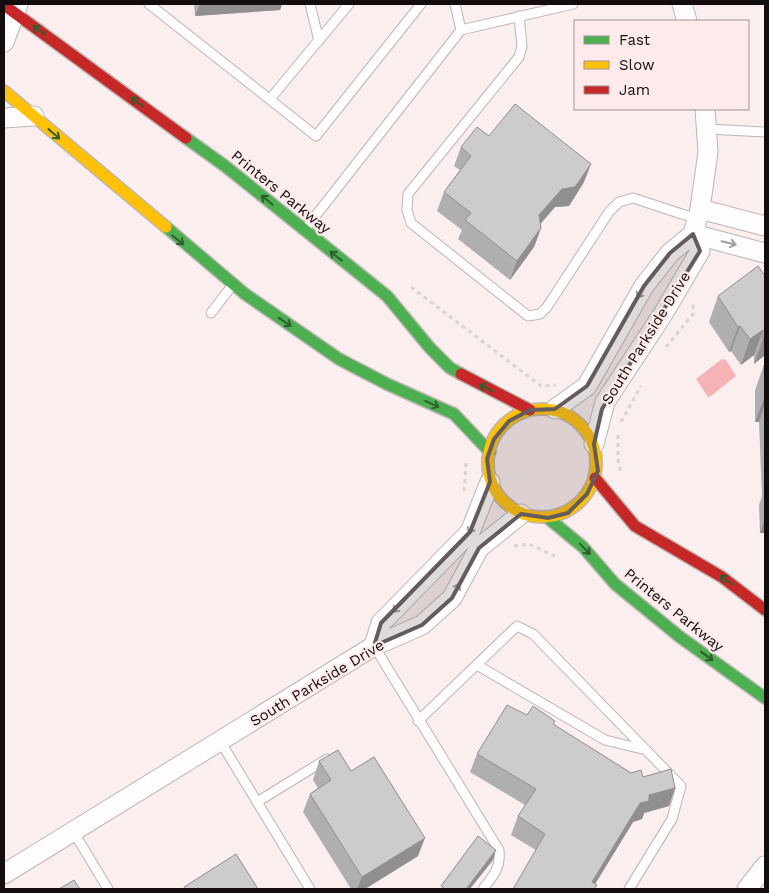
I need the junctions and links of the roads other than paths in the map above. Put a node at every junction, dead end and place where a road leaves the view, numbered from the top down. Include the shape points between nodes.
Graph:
1 (149, 4) edge
2 (310, 4) edge
3 (349, 4) edge
4 (421, 4) edge
5 (455, 4) edge
6 (573, 4) edge
7 (682, 4) edge
8 (12, 7) edge
9 (519, 16) junction
10 (687, 20) edge
11 (461, 30) junction
12 (319, 41) junction
13 (4, 42) edge
14 (4, 91) edge
15 (270, 99) junction
16 (705, 110) edge
17 (34, 116) junction
18 (4, 118) edge
19 (707, 129) junction
20 (765, 132) edge
21 (697, 221) junction
22 (765, 226) edge
23 (304, 231) junction
24 (765, 252) edge
25 (233, 285) junction
26 (211, 312) dead end
27 (555, 409) junction
28 (530, 410) junction
29 (594, 444) junction
30 (490, 452) junction
31 (595, 478) junction
32 (490, 482) junction
33 (521, 514) junction
34 (548, 518) junction
35 (765, 610) edge
36 (374, 646) junction
37 (476, 664) junction
38 (765, 698) edge
39 (418, 721) junction
40 (220, 741) junction
41 (643, 749) junction
42 (338, 753) edge
43 (257, 802) junction
44 (73, 831) junction
45 (765, 866) edge
46 (4, 874) edge
47 (108, 889) edge
48 (310, 889) edge
49 (483, 889) edge
50 (629, 889) edge
51 (747, 889) edge

1 - 15 lane
2 - 12 lane
3 - 12 lane
4 - 15 lane via 316,136
5 - 11 lane
6 - 9 lane
7 - 10 street
8 - 13 street
23 -> 8 main road, Printers Parkway via 177,130
9 - 11 lane
9 - 21 lane via 522,46 519,57 408,194 406,210 411,223 528,316 540,314 548,307 609,212 619,202 633,198
11 - 23 lane
12 - 15 lane
14 - 17 main road
16 - 19 street, South Parkside Drive
17 - 18 street
17 -> 25 main road
19 - 20 lane
19 - 21 street, South Parkside Drive via 707,161
21 - 22 street
21 -> 24 street
21 -> 27 street, South Parkside Drive via 644,286 587,386
21 - 29 street, South Parkside Drive via 700,251 605,402
28 -> 23 main road, Printers Parkway via 450,368 387,296
25 - 26 lane
25 -> 30 main road via 339,359 454,414
27 - 28 main road
27 - 29 main road, South Parkside Drive via 578,422
28 - 30 main road via 509,421 494,439
29 - 31 main road, South Parkside Drive via 598,471
30 - 32 main road via 487,459
31 - 34 main road via 587,494 568,512
35 -> 31 main road via 722,577 635,526
32 - 33 main road via 500,496
32 -> 36 street via 470,532 381,623
33 - 34 main road
36 -> 33 street, South Parkside Drive via 422,625 452,598 479,548
34 -> 38 main road, Printers Parkway via 583,547 615,584 680,637
36 - 39 lane
36 - 40 street, South Parkside Drive
37 - 39 lane
37 - 41 lane via 605,740
37 - 41 lane via 517,626 533,634
39 - 49 lane via 499,850 497,871
40 - 43 lane
40 - 44 street, South Parkside Drive
41 - 50 lane via 681,786 672,819
42 - 43 lane
43 - 48 lane
44 - 46 street, South Parkside Drive
44 - 47 lane
45 - 51 street

